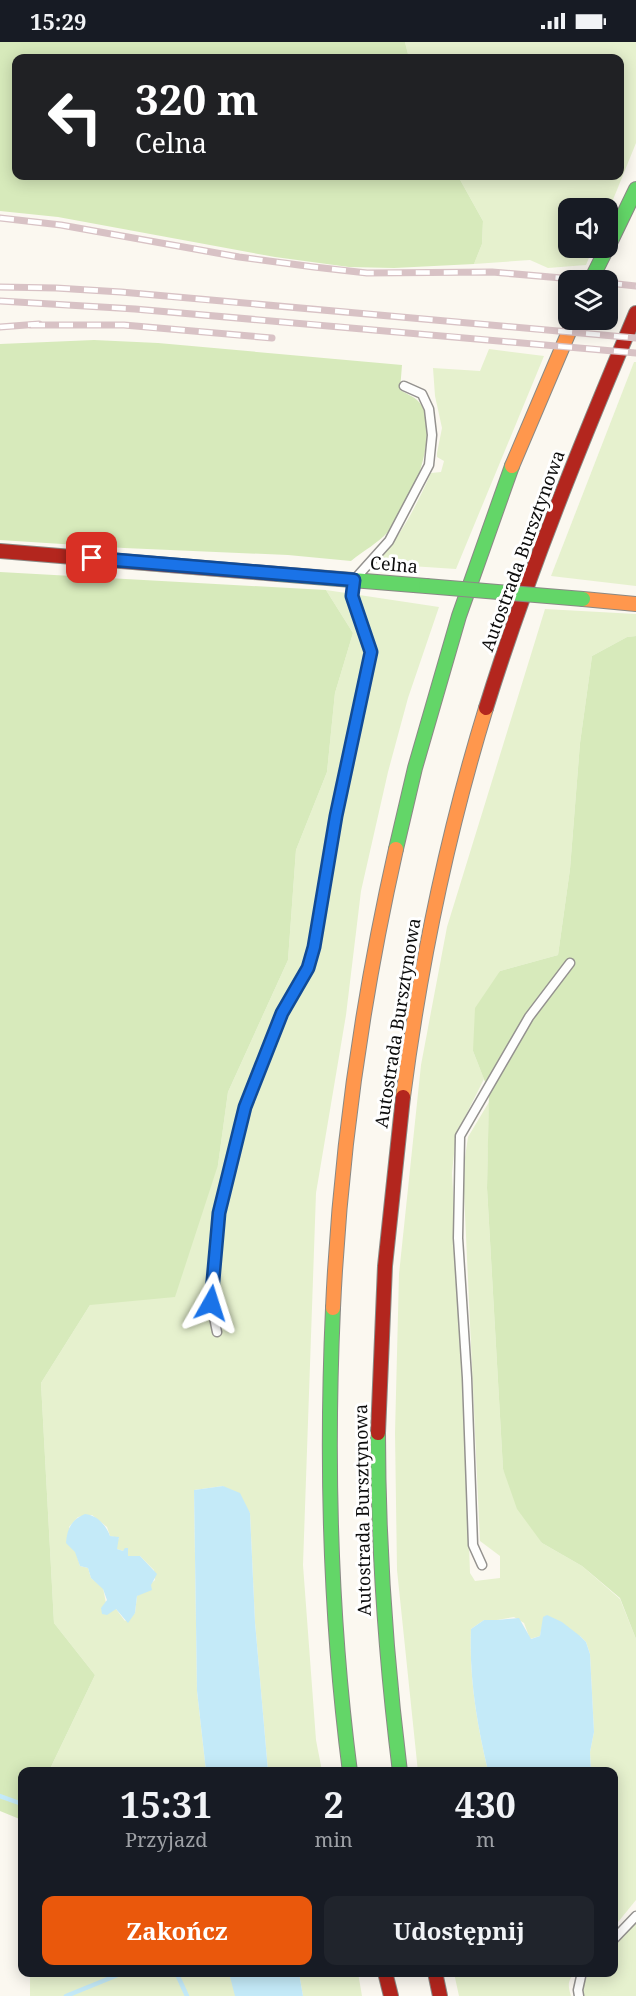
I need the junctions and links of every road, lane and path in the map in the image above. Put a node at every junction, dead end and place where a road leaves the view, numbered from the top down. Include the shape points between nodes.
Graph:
1 (636, 189) edge
2 (618, 225) edge
3 (636, 313) edge
4 (569, 330) edge
5 (404, 386) dead end
6 (0, 551) edge
7 (354, 580) junction
8 (636, 604) edge
9 (570, 963) dead end
10 (217, 1332) dead end
11 (482, 1565) dead end
12 (349, 1767) edge
13 (399, 1767) edge
14 (636, 1916) edge
15 (618, 1935) edge
16 (387, 1977) edge
17 (436, 1977) edge
18 (581, 1977) edge
19 (391, 1996) edge
20 (440, 1996) edge
21 (579, 1996) edge

1 - 2 main road
3 - 13 main road, Autostrada Bursztynowa via 542,547 496,676 444,868 415,1009 394,1164 379,1369 377,1515 381,1598
4 - 12 main road, Autostrada Bursztynowa via 495,511 448,651 405,804 367,988 339,1207 329,1352 328,1487 335,1629
5 - 7 lane via 422,394 429,409 429,465 389,541
6 - 7 main road, Celna
7 - 8 main road, Celna, bridge
7 - 10 lane via 352,596 371,652 336,816 314,947 308,968 282,1013 245,1107 219,1213 211,1303
9 - 11 lane via 529,1017 460,1136 458,1238 473,1545
14 - 15 lane
16 - 19 main road
17 - 20 main road
18 - 21 lane

